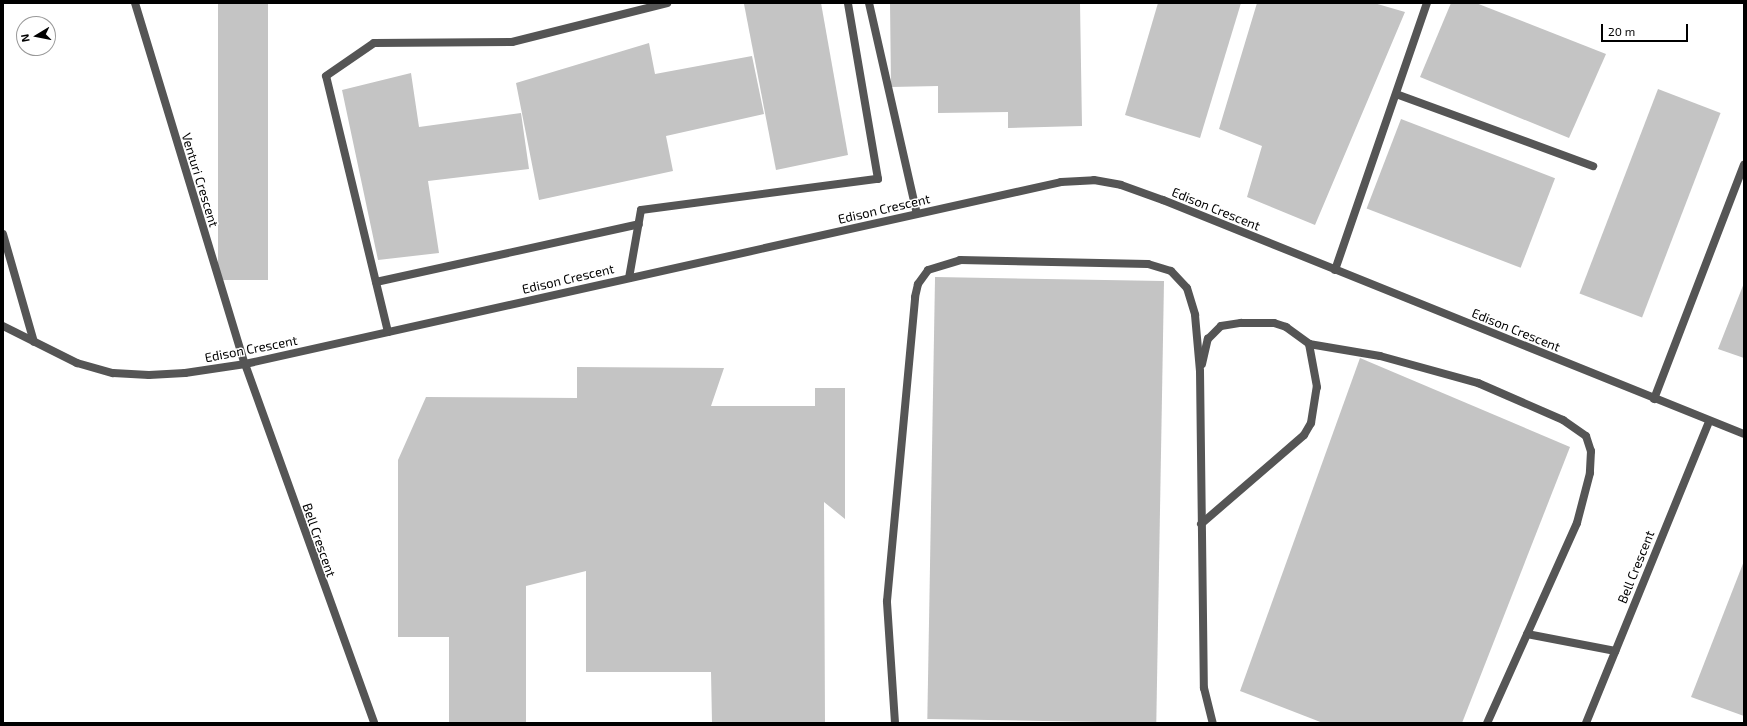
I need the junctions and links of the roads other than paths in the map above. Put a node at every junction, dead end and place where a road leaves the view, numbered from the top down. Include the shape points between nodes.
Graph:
1 (135, 3) edge
2 (667, 3) edge
3 (848, 3) edge
4 (869, 3) edge
5 (1427, 3) edge
6 (1396, 94) junction
7 (1744, 165) edge
8 (1593, 166) dead end
9 (917, 214) junction
10 (639, 224) junction
11 (3, 234) edge
12 (1335, 270) junction
13 (629, 278) junction
14 (376, 282) junction
15 (3, 326) edge
16 (388, 332) junction
17 (34, 342) junction
18 (1309, 344) junction
19 (245, 364) junction
20 (1200, 371) junction
21 (1654, 399) junction
22 (1709, 421) junction
23 (1744, 434) edge
24 (1201, 524) junction
25 (1527, 634) junction
26 (1615, 651) junction
27 (374, 723) edge
28 (895, 723) edge
29 (1213, 723) edge
30 (1487, 723) edge
31 (1586, 723) edge

1 - 19 street, Venturi Crescent
2 - 14 street via 512,42 374,43 326,76
3 - 10 street via 878,179 641,210
4 - 9 street
5 - 6 street
6 - 8 street
6 - 12 street
7 - 21 street
9 - 12 street, Edison Crescent via 1061,182 1094,180 1121,185 1163,200
9 - 13 street, Edison Crescent
10 - 13 street
10 - 14 street
11 - 17 street
12 - 21 street, Edison Crescent
13 - 16 street, Edison Crescent
14 - 16 street
15 - 17 street, Edison Crescent
16 - 19 street, Edison Crescent
17 - 19 street, Edison Crescent via 77,363 113,373 171,374
18 - 20 street via 1286,327 1274,323 1221,326 1208,339
18 - 24 street via 1317,387 1317,401 1311,423 1304,434
18 - 25 street via 1380,356 1478,383 1563,420 1586,436 1591,451 1590,473 1577,523
19 - 27 street, Bell Crescent
20 - 24 street
20 - 28 street via 1191,296 1182,280 1171,271 1148,264 960,260 928,270 918,284 915,297 887,601
21 - 22 street, Edison Crescent
22 - 23 street, Edison Crescent
22 - 26 street, Bell Crescent
24 - 29 street via 1204,688
25 - 26 street
25 - 30 street
26 - 31 street, Bell Crescent

